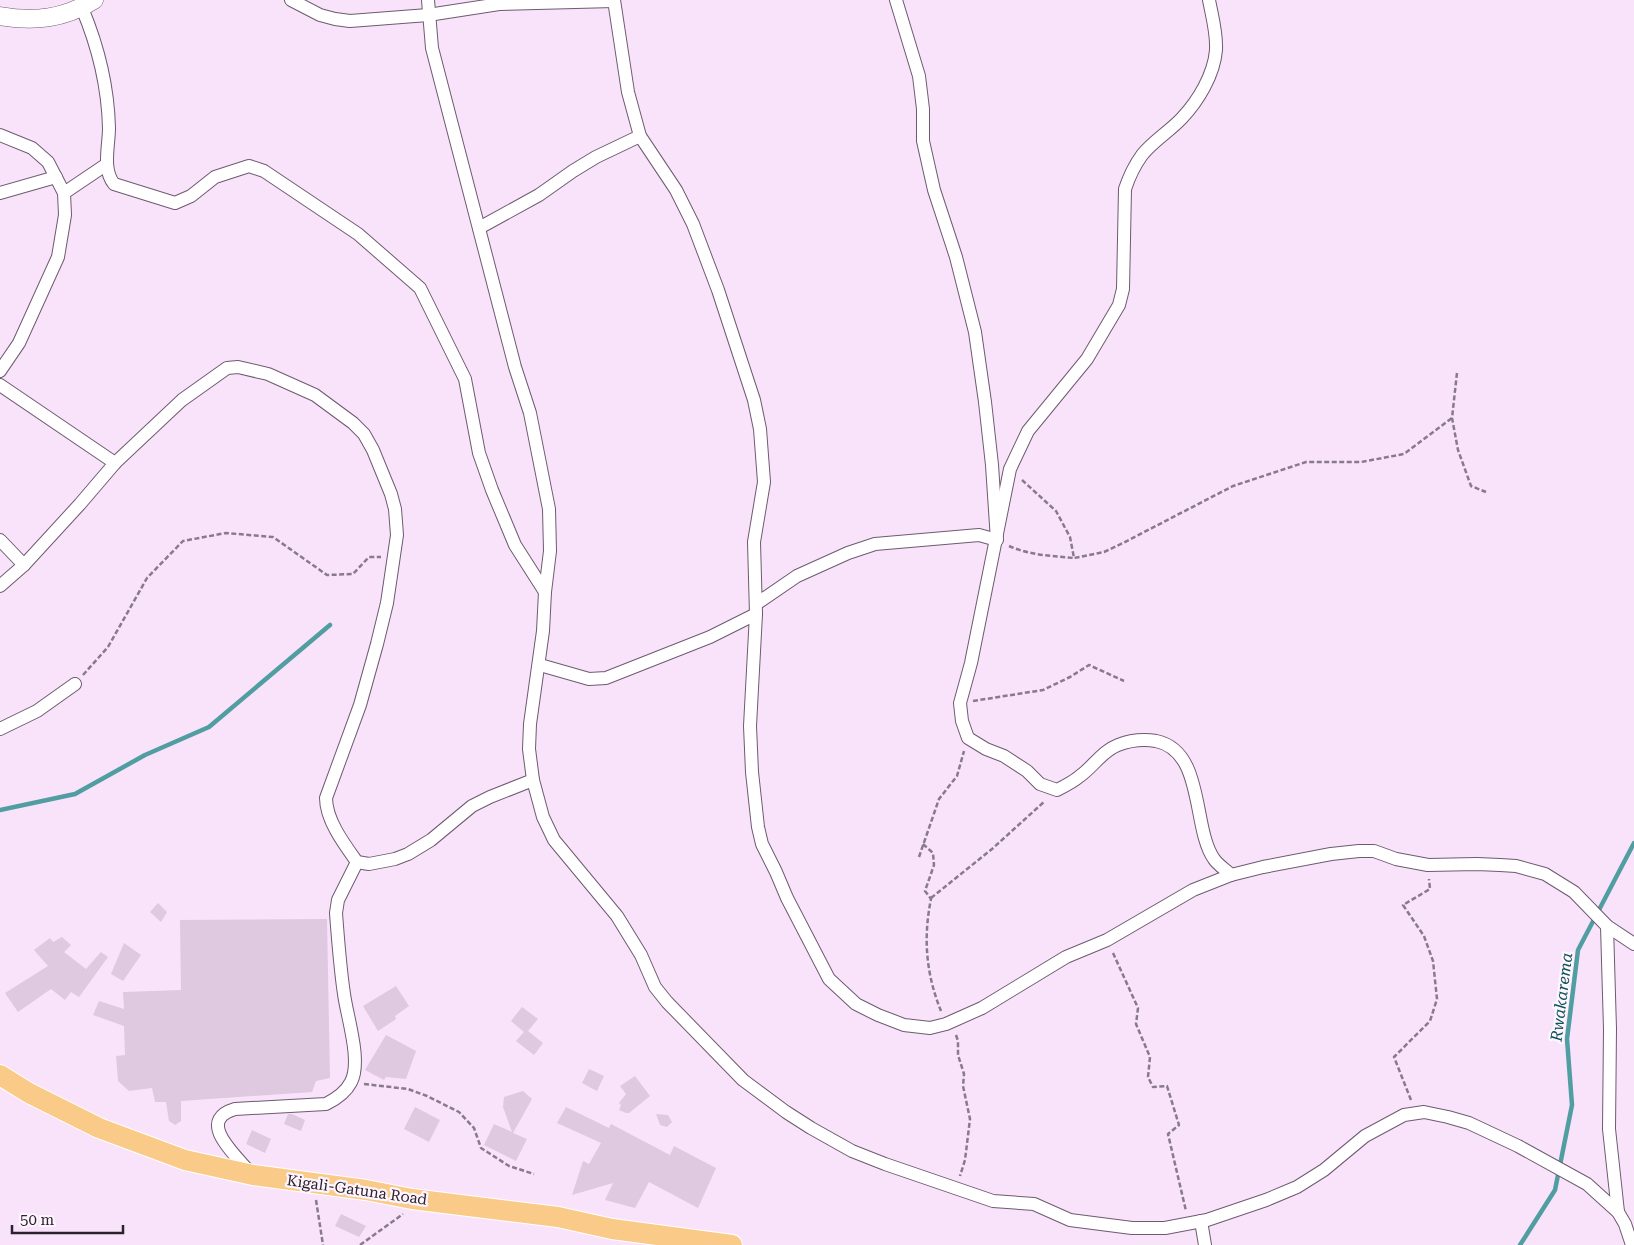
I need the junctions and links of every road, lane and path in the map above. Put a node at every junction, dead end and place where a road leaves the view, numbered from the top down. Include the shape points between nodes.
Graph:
1 (290, 0) edge
2 (428, 0) edge
3 (614, 0) edge
4 (896, 0) edge
5 (1209, 0) edge
6 (88, 4) edge
7 (428, 15) junction
8 (0, 16) edge
9 (0, 135) edge
10 (640, 136) junction
11 (107, 164) junction
12 (56, 177) junction
13 (0, 193) edge
14 (64, 193) junction
15 (479, 228) junction
16 (0, 371) edge
17 (1457, 373) dead end
18 (0, 385) edge
19 (1452, 418) junction
20 (115, 463) junction
21 (1010, 469) junction
22 (1486, 492) dead end
23 (0, 540) edge
24 (997, 540) junction
25 (394, 558) junction
26 (1074, 558) junction
27 (24, 565) junction
28 (0, 586) edge
29 (545, 592) junction
30 (756, 609) junction
31 (540, 665) junction
32 (1124, 681) dead end
33 (75, 684) joint
34 (960, 702) junction
35 (0, 729) edge
36 (968, 738) junction
37 (533, 780) junction
38 (1057, 790) junction
39 (923, 844) junction
40 (919, 857) dead end
41 (357, 862) junction
42 (1428, 865) junction
43 (1231, 875) junction
44 (931, 899) junction
45 (1607, 926) junction
46 (1107, 940) junction
47 (1634, 944) edge
48 (948, 1023) junction
49 (0, 1075) edge
50 (352, 1081) junction
51 (1416, 1114) junction
52 (534, 1174) dead end
53 (252, 1175) junction
54 (314, 1184) junction
55 (958, 1188) junction
56 (412, 1199) junction
57 (1618, 1212) junction
58 (1195, 1222) junction
59 (323, 1245) edge
60 (360, 1245) edge
61 (732, 1245) edge
62 (1204, 1245) edge
63 (1632, 1245) edge

1 - 7 street via 335,19
2 - 7 street
3 - 7 street via 499,4
3 - 10 street via 628,92
4 - 24 street via 919,76 923,141 934,190 956,257 975,332 986,402
5 - 21 street via 1216,50 1207,82 1182,118 1143,154 1125,189 1123,288 1119,305 1086,360 1028,431
6 - 8 main road via 45,19 22,20
6 - 11 street via 104,82 109,129
7 - 15 street via 432,48
9 - 12 street via 32,148 48,162
10 - 15 street via 596,157 539,195
10 - 30 street via 676,190 693,224 718,290 757,413 764,482 754,542
11 - 14 street
11 - 29 street via 109,178 114,184 176,203 215,177 249,166 264,171 358,234 420,288 465,379 479,453 515,546
12 - 13 street
12 - 14 street
14 - 16 street via 65,215 58,257 20,342
15 - 29 street via 530,413 544,477 550,524
17 - 19 path
18 - 20 street
19 - 22 path via 1458,450 1471,486
19 - 26 path via 1404,454 1361,462 1306,462 1233,486 1104,552
20 - 25 street via 182,400 227,368 238,367 268,374 315,395 364,434 393,501 397,535
20 - 27 street
21 - 24 street
21 - 26 path via 1056,511 1070,537
23 - 27 street
24 - 26 path via 1018,550
24 - 30 street via 979,535 874,544 797,576
24 - 34 street
25 - 33 path via 369,557 353,574 327,575 273,537 226,533 184,541 147,578 108,647
25 - 41 street via 387,603 364,688 326,798 332,820
27 - 28 street
29 - 31 street
30 - 31 street via 710,637 606,678 589,679
30 - 48 street via 751,764 762,844 787,898 829,979 856,1004 904,1025 930,1028
31 - 37 street via 530,732
32 - 34 path via 1088,665 1042,690
33 - 35 street via 37,711
34 - 36 street
36 - 38 street via 1004,756 1040,784
36 - 39 path via 956,776 939,800
37 - 41 street via 472,806 431,840 408,854 369,864
37 - 55 street via 543,817 554,840 617,916 655,986 743,1080 786,1112 852,1151
38 - 43 street via 1081,776 1103,753 1118,745 1136,740 1165,743 1178,752 1187,767 1207,844 1214,859
38 - 44 path
39 - 40 path
39 - 44 path via 933,853 934,865 926,891
41 - 50 street via 338,900 336,913 344,994 355,1048
42 - 43 street via 1374,851 1359,851 1308,858
42 - 45 street via 1516,866 1545,874 1574,892
42 - 51 path via 1430,889 1403,905 1424,936 1433,961 1437,999 1430,1021 1394,1056
43 - 46 street via 1193,890
44 - 48 path via 925,943 928,967 934,995
45 - 47 street
45 - 57 street via 1609,1129
46 - 48 street via 1066,957 982,1008
46 - 58 path via 1138,1008 1136,1024 1150,1057 1148,1077 1153,1087 1167,1086 1178,1125 1168,1134
48 - 55 path via 958,1041 970,1119
49 - 53 highway, Kigali-Gatuna Road via 99,1128 185,1160
50 - 52 path via 408,1089 459,1112 474,1128 481,1148 509,1166
50 - 53 street via 338,1097 326,1104 235,1109 224,1113 217,1122 219,1134
51 - 57 street via 1424,1112 1470,1123 1518,1146 1587,1184
51 - 58 street via 1404,1115 1365,1136 1324,1170 1297,1187
53 - 54 highway, Kigali-Gatuna Road
54 - 56 highway, Kigali-Gatuna Road
54 - 59 path
55 - 58 street via 993,1201 1034,1204 1070,1220 1132,1228 1165,1228
56 - 60 path via 405,1212
56 - 61 highway, Kigali-Gatuna Road
57 - 63 street
58 - 62 street

